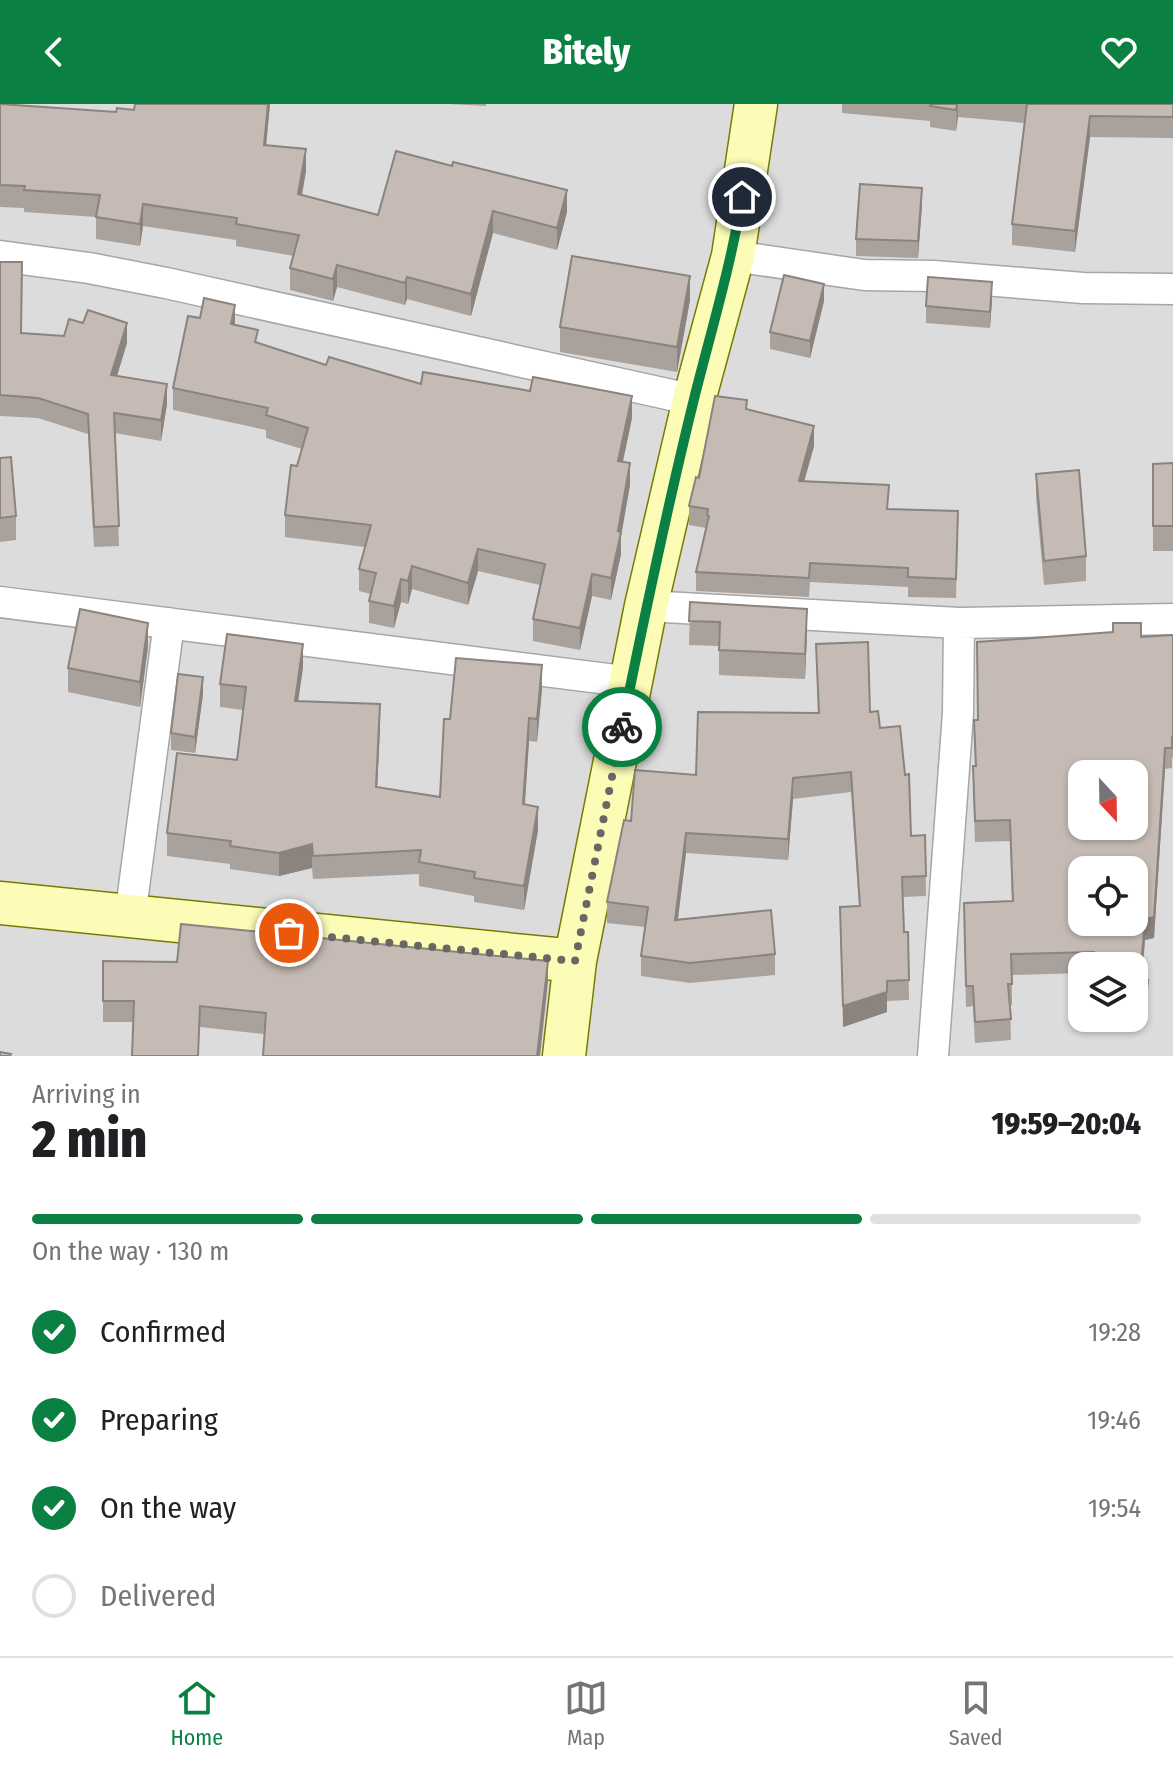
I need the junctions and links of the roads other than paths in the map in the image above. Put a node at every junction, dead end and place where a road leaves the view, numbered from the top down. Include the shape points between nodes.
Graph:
1 (756, 104) edge
2 (0, 256) edge
3 (733, 256) junction
4 (1173, 289) edge
5 (694, 400) junction
6 (0, 602) edge
7 (646, 606) junction
8 (1173, 619) edge
9 (169, 623) junction
10 (959, 623) junction
11 (631, 682) junction
12 (0, 903) edge
13 (130, 917) junction
14 (575, 961) junction
15 (564, 1056) edge
16 (933, 1056) edge

1 - 3 street
2 - 5 street via 166,283
3 - 4 street via 864,275
3 - 5 street
5 - 7 street
6 - 9 street
7 - 10 street
7 - 11 street
8 - 10 street
9 - 11 street
9 - 13 street
10 - 16 street via 958,713
11 - 14 street
12 - 13 street
13 - 14 street
14 - 15 street

